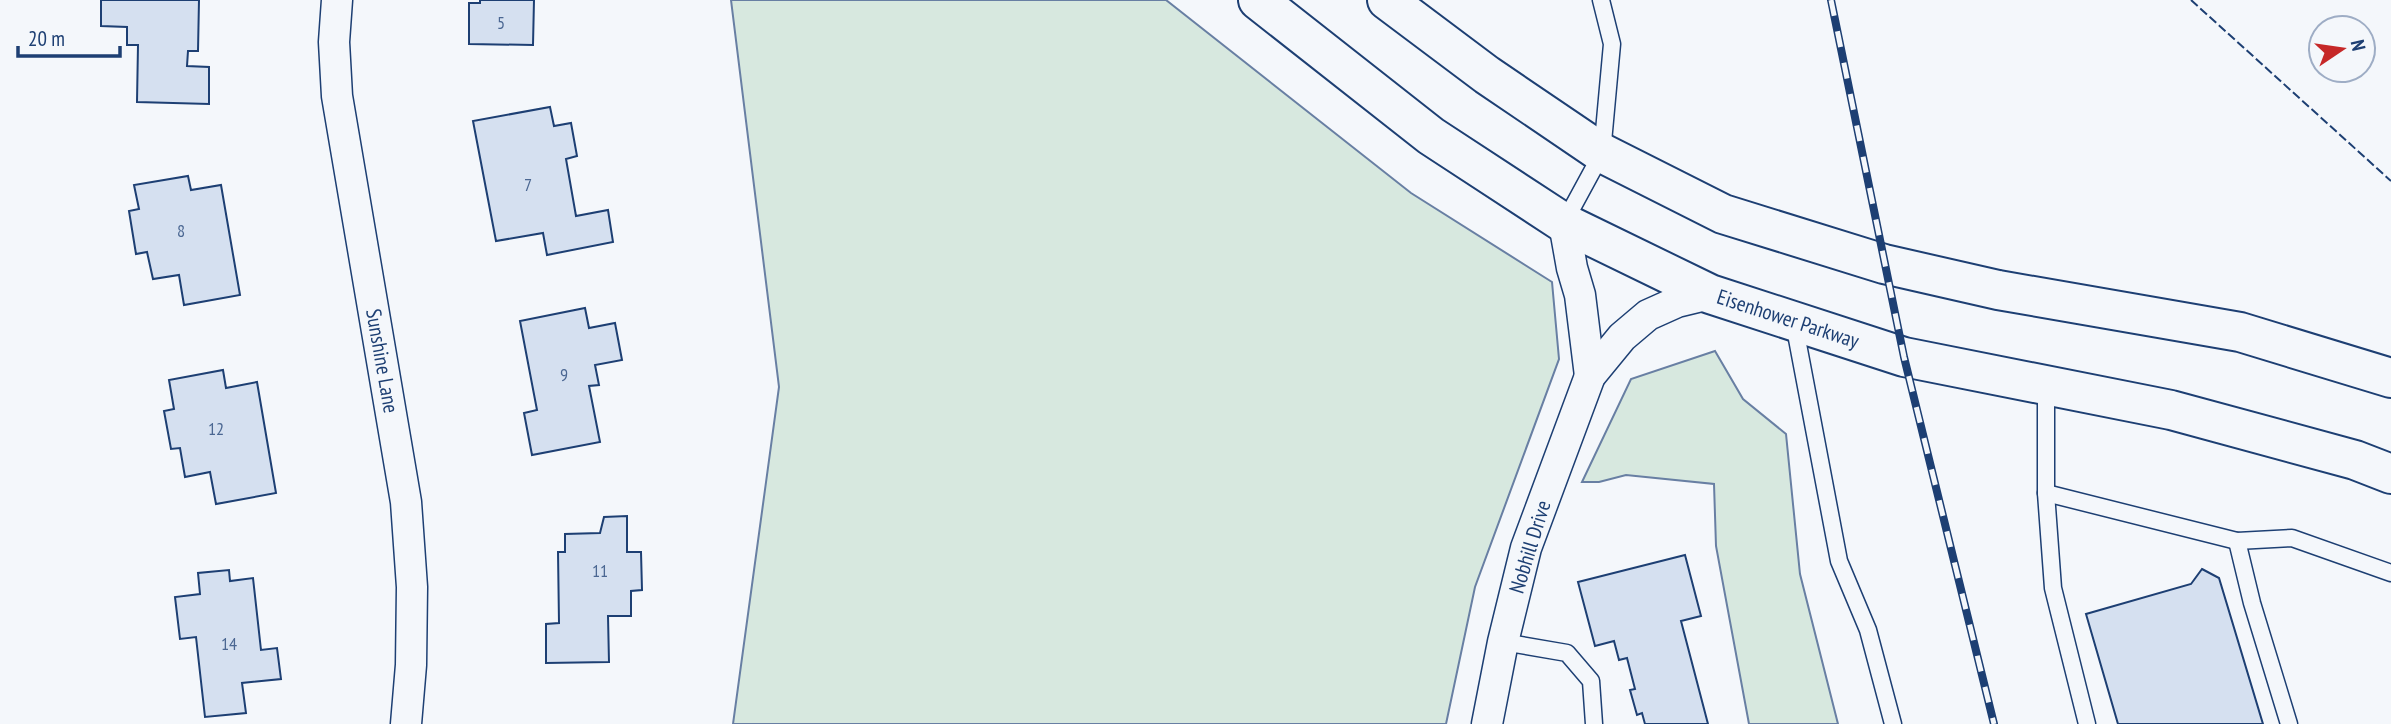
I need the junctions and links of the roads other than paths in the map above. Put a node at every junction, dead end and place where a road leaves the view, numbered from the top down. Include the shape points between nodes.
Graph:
1 (337, 0) edge
2 (1258, 0) edge
3 (1387, 0) edge
4 (1601, 0) edge
5 (1602, 153) junction
6 (1564, 223) junction
7 (1710, 294) junction
8 (1793, 321) junction
9 (1590, 376) junction
10 (2391, 378) edge
11 (2046, 385) junction
12 (2391, 474) edge
13 (2046, 493) junction
14 (2237, 541) junction
15 (2391, 573) edge
16 (1503, 642) junction
17 (406, 724) edge
18 (1488, 724) edge
19 (1594, 724) edge
20 (1893, 724) edge
21 (2087, 724) edge
22 (2288, 724) edge

1 - 17 street, Sunshine Lane via 337,96 406,502 412,587
2 - 6 main road, Eisenhower Parkway via 1431,136
3 - 5 main road
4 - 5 lane via 1612,44
5 - 6 lane
5 - 10 main road via 1723,214 1884,264 1998,290 2240,332
6 - 7 main road, Eisenhower Parkway
6 - 9 street via 1580,295
7 - 8 main road, Eisenhower Parkway
7 - 9 street via 1648,314
8 - 11 main road, Eisenhower Parkway via 1904,357
8 - 20 lane via 1839,561 1868,630
9 - 16 street, Nobhill Drive via 1526,548
11 - 12 main road, Eisenhower Parkway via 2171,410
11 - 13 lane
13 - 14 lane
13 - 21 lane via 2053,589
14 - 15 lane via 2292,538
14 - 22 lane
16 - 18 street, Nobhill Drive
16 - 19 lane via 1567,653 1591,681

